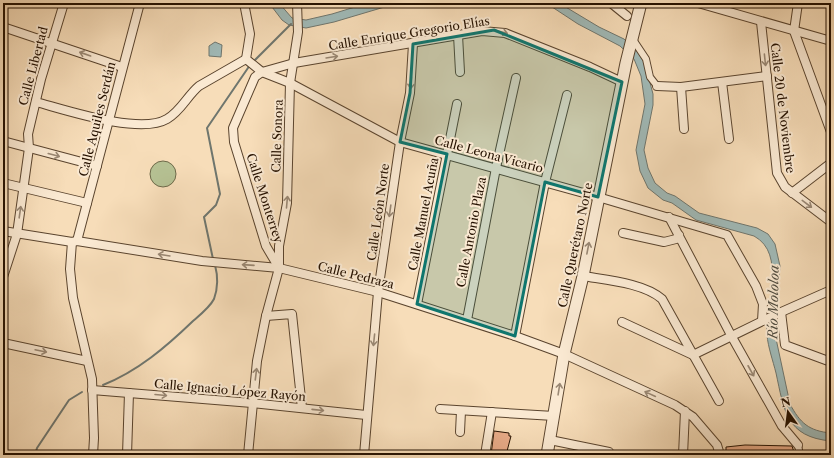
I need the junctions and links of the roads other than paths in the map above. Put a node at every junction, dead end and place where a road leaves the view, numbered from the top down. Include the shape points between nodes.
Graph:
1 (64, 3) edge
2 (140, 3) edge
3 (244, 3) edge
4 (297, 3) edge
5 (611, 3) edge
6 (641, 3) edge
7 (698, 3) edge
8 (798, 3) edge
9 (627, 16) dead end
10 (761, 22) junction
11 (3, 27) edge
12 (794, 31) junction
13 (458, 35) junction
14 (632, 39) junction
15 (831, 41) edge
16 (52, 43) junction
17 (413, 44) junction
18 (247, 60) junction
19 (294, 64) junction
20 (122, 67) junction
21 (259, 70) junction
22 (460, 72) dead end
23 (767, 76) junction
24 (516, 78) dead end
25 (622, 82) junction
26 (722, 82) junction
27 (290, 83) junction
28 (657, 86) joint
29 (681, 87) junction
30 (567, 95) dead end
31 (36, 102) junction
32 (457, 104) dead end
33 (109, 121) junction
34 (684, 129) dead end
35 (831, 132) edge
36 (730, 139) dead end
37 (3, 141) edge
38 (400, 142) junction
39 (29, 148) junction
40 (447, 154) junction
41 (831, 163) edge
42 (96, 166) junction
43 (496, 168) junction
44 (545, 182) junction
45 (3, 183) edge
46 (24, 188) junction
47 (792, 193) junction
48 (598, 196) junction
49 (87, 203) junction
50 (669, 217) junction
51 (831, 222) edge
52 (3, 231) edge
53 (623, 233) dead end
54 (18, 234) junction
55 (679, 235) junction
56 (75, 241) junction
57 (279, 268) junction
58 (583, 276) junction
59 (3, 277) edge
60 (831, 290) edge
61 (378, 292) junction
62 (417, 304) junction
63 (780, 312) junction
64 (266, 316) junction
65 (467, 320) junction
66 (763, 321) junction
67 (622, 322) dead end
68 (515, 336) junction
69 (732, 336) junction
70 (3, 343) edge
71 (564, 354) junction
72 (693, 355) junction
73 (87, 361) junction
74 (831, 362) edge
75 (92, 390) junction
76 (126, 392) junction
77 (719, 401) dead end
78 (252, 403) junction
79 (302, 408) junction
80 (440, 409) dead end
81 (462, 411) junction
82 (685, 411) junction
83 (492, 412) junction
84 (366, 415) junction
85 (554, 416) junction
86 (460, 432) dead end
87 (550, 440) junction
88 (798, 445) joint
89 (609, 452) dead end
90 (93, 455) edge
91 (127, 455) edge
92 (248, 455) edge
93 (364, 455) edge
94 (485, 455) edge
95 (547, 455) edge
96 (683, 455) edge
97 (720, 455) edge
98 (800, 455) edge

1 - 16 street, Calle Libertad
2 - 20 street, Calle Aquiles Serdán
3 - 18 street via 250,34
4 - 19 street, Calle Sonora via 298,32
5 - 9 street
6 - 14 street, Calle Querétaro Norte
7 - 10 street
8 - 12 street
10 - 12 street
10 -> 23 street, Calle 20 de Noviembre
11 - 16 street
12 - 15 street
12 - 35 street
13 - 17 street, Calle Enrique Gregorio Elías
13 - 22 street
13 -> 25 street, Calle Enrique Gregorio Elías via 482,31 505,33 590,66
14 - 25 street, Calle Querétaro Norte
14 - 28 street via 646,60 650,77
20 -> 16 street
16 - 31 street, Calle Libertad
19 -> 17 street, Calle Enrique Gregorio Elías
17 -> 38 street, Calle León Norte via 410,94
18 - 21 street, Calle Leona Vicario
18 - 33 street via 199,86 166,120 135,125
19 - 21 street, Calle Enrique Gregorio Elías
19 - 27 street, Calle Sonora
20 - 33 street, Calle Aquiles Serdán
21 - 27 street, Calle Leona Vicario
21 - 57 street, Calle Monterrey via 233,128 234,142 266,246
23 - 26 street
23 - 47 street, Calle 20 de Noviembre via 778,174 785,187
24 - 43 street, Calle Antonio Plaza
25 - 48 street, Calle Querétaro Norte
26 - 29 street
26 - 36 street
27 - 38 street, Calle Leona Vicario
57 -> 27 street, Calle Sonora via 279,246 287,203
28 - 29 street
29 - 34 street
30 - 44 street
31 - 33 street
31 - 39 street, Calle Libertad via 28,134
32 - 40 street, Calle Manuel Acuña
33 - 42 street, Calle Aquiles Serdán
37 - 39 street
38 - 40 street, Calle Leona Vicario
38 -> 61 street, Calle León Norte
39 -> 42 street
39 - 46 street, Calle Libertad
40 - 43 street, Calle Leona Vicario
40 - 62 street, Calle Manuel Acuña
41 - 47 street
42 - 49 street, Calle Aquiles Serdán
43 - 44 street, Calle Leona Vicario
43 - 65 street, Calle Antonio Plaza
44 - 48 street, Calle Leona Vicario
44 - 68 street
45 - 46 street
46 - 49 street
54 -> 46 street, Calle Libertad
47 -> 51 street, Calle 20 de Noviembre
48 - 50 street, Calle Leona Vicario
58 -> 48 street, Calle Querétaro Norte
49 - 56 street, Calle Aquiles Serdán
50 - 55 street
50 - 66 street, Calle Leona Vicario via 727,235 756,286 763,304
52 - 54 street, Calle Pedraza
53 - 55 street via 664,242 676,239
54 - 56 street, Calle Pedraza
54 - 59 street, Calle Libertad
55 - 69 street
57 -> 56 street, Calle Pedraza via 202,261
56 - 73 street, Calle Aquiles Serdán via 70,258 70,283
57 - 61 street, Calle Pedraza
57 - 64 street
58 - 71 street, Calle Querétaro Norte
58 - 72 street via 644,288 655,293 662,299
60 - 63 street
61 - 62 street, Calle Pedraza
61 -> 84 street, Calle León Norte
62 - 65 street, Calle Pedraza
63 - 66 street
63 - 74 street via 785,345
78 -> 64 street
64 - 79 street via 292,314
65 - 68 street, Calle Pedraza
66 - 69 street
67 - 72 street
68 - 71 street, Calle Pedraza
69 - 72 street
69 -> 88 street via 782,426
70 -> 73 street
82 -> 71 street, Calle Pedraza
85 -> 71 street, Calle Querétaro Norte
72 - 77 street
73 - 75 street, Calle Aquiles Serdán
75 - 76 street, Calle Ignacio López Rayón
75 - 90 street, Calle Aquiles Serdán
76 -> 78 street, Calle Ignacio López Rayón
76 - 91 street
78 - 79 street, Calle Ignacio López Rayón
78 - 92 street
79 -> 84 street, Calle Ignacio López Rayón
80 - 81 street
81 - 83 street
81 - 86 street
82 - 96 street
82 - 97 street, Calle Pedraza via 717,445
83 - 85 street
83 - 94 street
84 - 93 street, Calle León Norte
85 - 87 street, Calle Querétaro Norte
87 - 89 street
87 - 95 street, Calle Querétaro Norte
88 - 98 street

